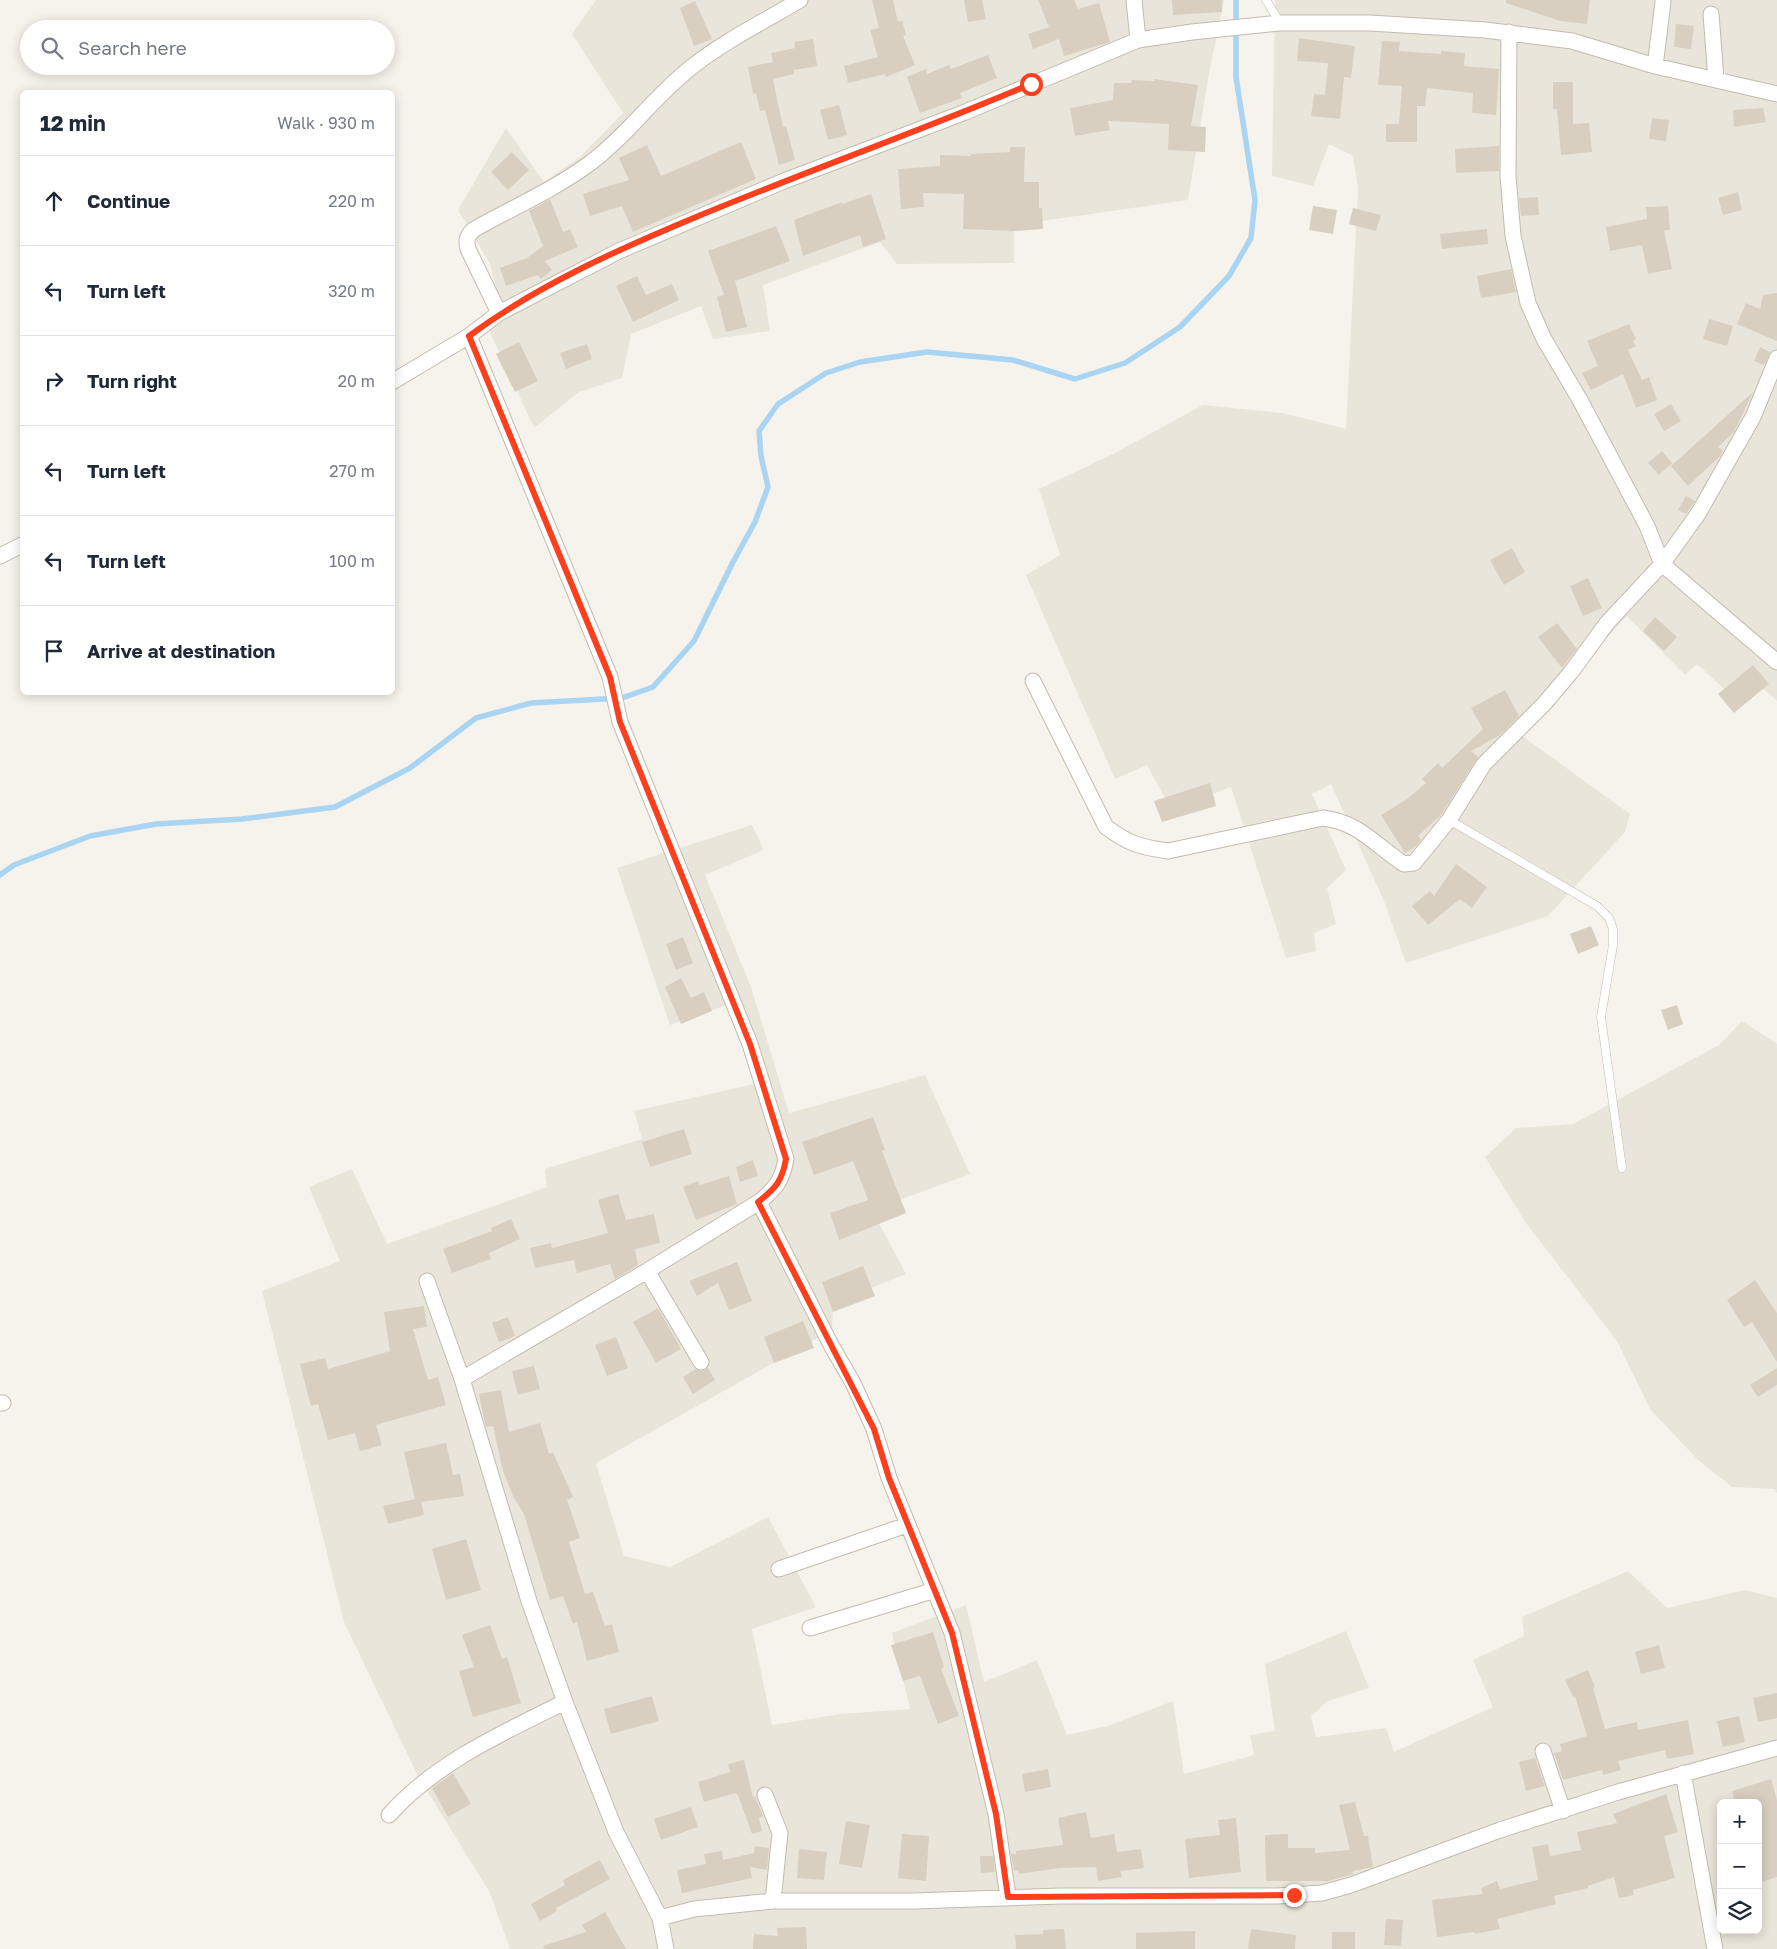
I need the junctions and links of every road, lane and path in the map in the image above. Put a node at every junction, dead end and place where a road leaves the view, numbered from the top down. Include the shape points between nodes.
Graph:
1 (800, 0) edge
2 (1134, 0) edge
3 (1266, 0) edge
4 (1663, 2) dead end
5 (1712, 14) dead end
6 (1280, 23) junction
7 (1510, 32) junction
8 (1138, 40) junction
9 (1655, 66) junction
10 (1716, 79) junction
11 (1777, 94) edge
12 (499, 314) junction
13 (469, 336) junction
14 (1777, 358) edge
15 (395, 380) edge
16 (20, 546) edge
17 (0, 556) edge
18 (1662, 564) junction
19 (1777, 662) edge
20 (1033, 681) dead end
21 (1449, 820) junction
22 (1622, 1168) dead end
23 (758, 1202) junction
24 (647, 1271) junction
25 (427, 1281) dead end
26 (701, 1362) dead end
27 (462, 1379) junction
28 (907, 1524) junction
29 (779, 1568) dead end
30 (935, 1590) junction
31 (810, 1628) dead end
32 (565, 1702) junction
33 (1777, 1748) edge
34 (1543, 1751) dead end
35 (1683, 1773) junction
36 (765, 1795) dead end
37 (1563, 1811) junction
38 (390, 1815) dead end
39 (1008, 1897) junction
40 (773, 1901) junction
41 (660, 1918) junction
42 (666, 1949) edge
43 (1715, 1949) edge

1 - 12 street via 692,66 632,127 589,164 468,235 468,249
2 - 8 street
3 - 6 lane
4 - 9 street
5 - 10 street
6 - 7 street via 1370,23
6 - 8 street
7 - 9 street via 1572,41
7 - 18 street via 1508,176 1513,236 1528,303 1544,339 1648,526
8 - 12 street via 650,237 586,266
9 - 10 street
10 - 11 street
12 - 13 street
13 - 15 street
13 - 23 street via 610,677 620,722 750,1044 786,1159 783,1176
14 - 18 street via 1753,417 1698,514
16 - 17 street
18 - 19 street
18 - 21 street via 1607,623 1544,704 1484,764
20 - 21 street via 1106,827 1125,841 1168,851 1324,818 1341,820 1404,864 1414,863
21 - 22 lane via 1597,906 1613,928 1601,1017
23 - 24 street
23 - 28 street via 874,1429
24 - 26 street
24 - 27 street
25 - 27 street
27 - 32 street via 529,1601
28 - 29 street
28 - 30 street
30 - 31 street
30 - 39 street via 952,1633 996,1814
32 - 38 street via 516,1726 430,1776
32 - 41 street via 616,1832
33 - 35 street
34 - 37 street
35 - 37 street
35 - 43 street
36 - 40 street via 780,1833
37 - 39 street via 1322,1893
39 - 40 street
40 - 41 street via 694,1909
41 - 42 street

